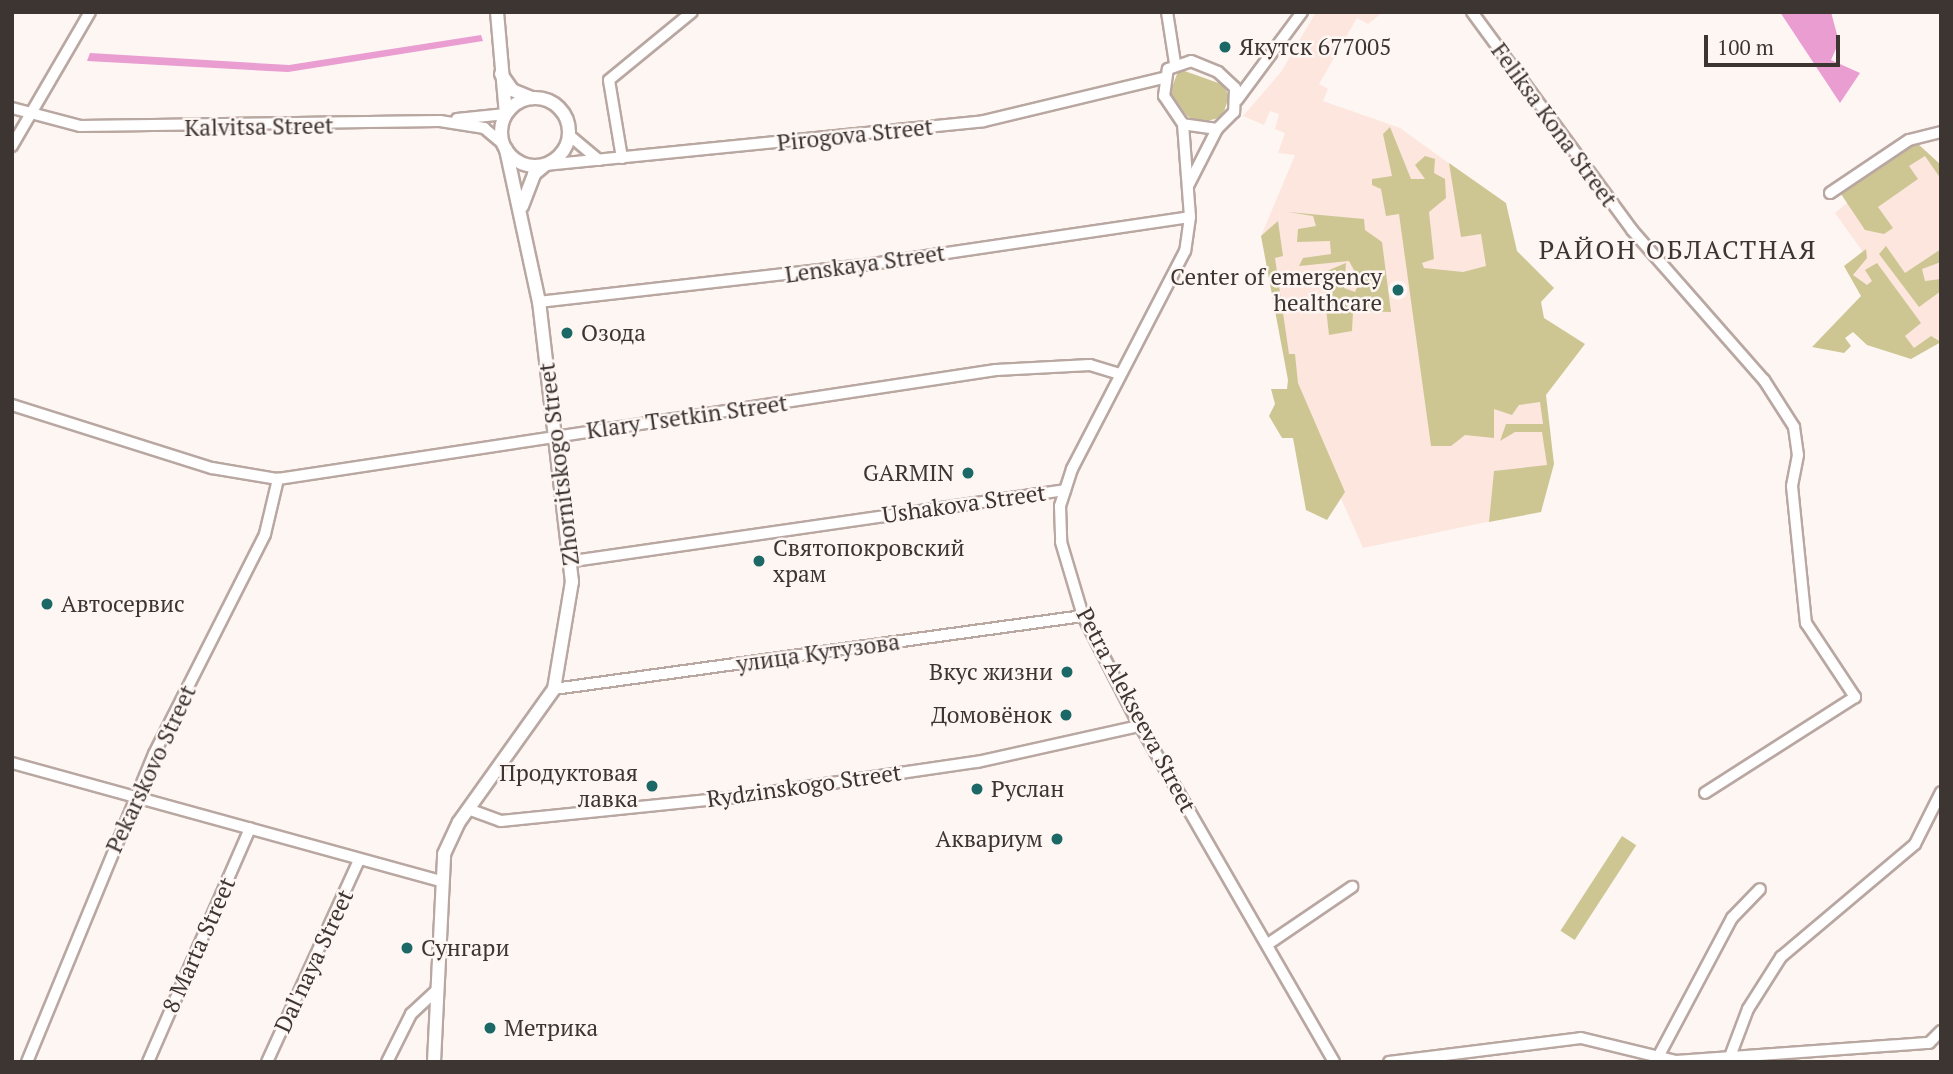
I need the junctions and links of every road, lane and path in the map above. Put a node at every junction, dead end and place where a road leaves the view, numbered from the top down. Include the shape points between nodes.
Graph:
1 (90, 12) edge
2 (497, 12) edge
3 (692, 12) edge
4 (1167, 12) edge
5 (1302, 12) edge
6 (1472, 12) edge
7 (1175, 63) junction
8 (498, 67) junction
9 (1163, 78) junction
10 (1229, 80) junction
11 (1253, 81) junction
12 (1146, 86) junction
13 (1164, 96) junction
14 (532, 98) junction
15 (1237, 100) junction
16 (12, 108) edge
17 (506, 114) junction
18 (30, 116) junction
19 (440, 121) junction
20 (1183, 124) junction
21 (1217, 129) junction
22 (1941, 132) edge
23 (569, 135) junction
24 (12, 146) edge
25 (504, 147) junction
26 (622, 158) junction
27 (599, 160) junction
28 (545, 165) junction
29 (1188, 186) junction
30 (1829, 193) dead end
31 (521, 209) junction
32 (1190, 217) junction
33 (539, 302) junction
34 (1120, 374) junction
35 (12, 405) edge
36 (556, 435) junction
37 (278, 480) junction
38 (1065, 490) junction
39 (573, 561) junction
40 (1083, 616) junction
41 (554, 689) junction
42 (1139, 726) junction
43 (12, 763) edge
44 (1941, 792) edge
45 (1705, 793) dead end
46 (136, 798) junction
47 (468, 809) junction
48 (250, 828) junction
49 (359, 860) junction
50 (439, 881) junction
51 (1352, 887) dead end
52 (1760, 889) dead end
53 (1268, 944) junction
54 (436, 991) junction
55 (1941, 1031) edge
56 (1731, 1054) junction
57 (1657, 1059) junction
58 (27, 1062) edge
59 (148, 1062) edge
60 (267, 1062) edge
61 (387, 1062) edge
62 (434, 1062) edge
63 (1334, 1062) edge
64 (1389, 1062) edge

1 - 18 street
2 - 8 main road
3 - 26 street via 616,73 608,90
4 - 7 street
5 - 11 street
6 - 45 street, Feliksa Kona Street via 1632,230 1764,380 1794,428 1798,455 1792,486 1806,622 1855,697
7 - 9 street
7 - 10 street via 1191,61
8 - 14 main road via 512,90
8 - 17 main road
9 - 12 street, Pirogova Street
9 - 13 street
10 - 11 street
10 - 15 street
11 - 15 street
12 - 13 street
12 - 26 street, Pirogova Street via 984,121
13 - 20 street
14 - 17 main road
14 - 23 main road via 557,106
15 - 21 street
16 - 18 street, Kalvitsa Street
17 - 19 street
17 - 25 main road
18 - 19 street, Kalvitsa Street via 80,126 202,128
18 - 24 street
19 - 25 street, Kalvitsa Street via 484,128
20 - 21 street
20 - 29 street, Petra Alekseeva Street
21 - 29 street
22 - 30 street via 1909,140
23 - 27 street
23 - 28 main road via 560,156
25 - 28 main road via 526,165
25 - 31 main road, Zhornitskogo Street
26 - 27 street, Pirogova Street
27 - 28 street, Pirogova Street
28 - 31 main road via 534,174
29 - 32 street, Petra Alekseeva Street
31 - 33 main road, Zhornitskogo Street
32 - 33 street, Lenskaya Street via 872,264
32 - 34 street, Petra Alekseeva Street via 1177,271
33 - 36 main road, Zhornitskogo Street
34 - 36 street, Klary Tsetkin Street via 1090,365 996,370
34 - 38 street, Petra Alekseeva Street
35 - 37 street, Klary Tsetkin Street via 212,468
36 - 37 street, Klary Tsetkin Street
36 - 39 main road, Zhornitskogo Street
37 - 46 street, Pekarskovo Street via 265,534
38 - 39 street, Ushakova Street
38 - 40 street, Petra Alekseeva Street via 1061,542
39 - 41 main road, Zhornitskogo Street
40 - 41 street, улица Кутузова
40 - 42 street, Petra Alekseeva Street
41 - 47 main road, Zhornitskogo Street
42 - 47 street, Rydzinskogo Street via 977,762 736,797 501,821
42 - 53 street, Petra Alekseeva Street
43 - 46 street
44 - 56 street via 1915,844 1781,957 1748,1009
46 - 48 street
46 - 58 street, Pekarskovo Street
47 - 50 main road, Zhornitskogo Street via 451,837
48 - 49 street
48 - 59 street, 8 Marta Street
49 - 50 street
49 - 60 street, Dal'naya Street
50 - 54 main road, Zhornitskogo Street
51 - 53 street
52 - 57 street via 1732,918
53 - 63 street, Petra Alekseeva Street
54 - 61 street via 411,1014
54 - 62 main road, Zhornitskogo Street
55 - 56 street via 1929,1043
56 - 57 street
57 - 64 street via 1581,1038

